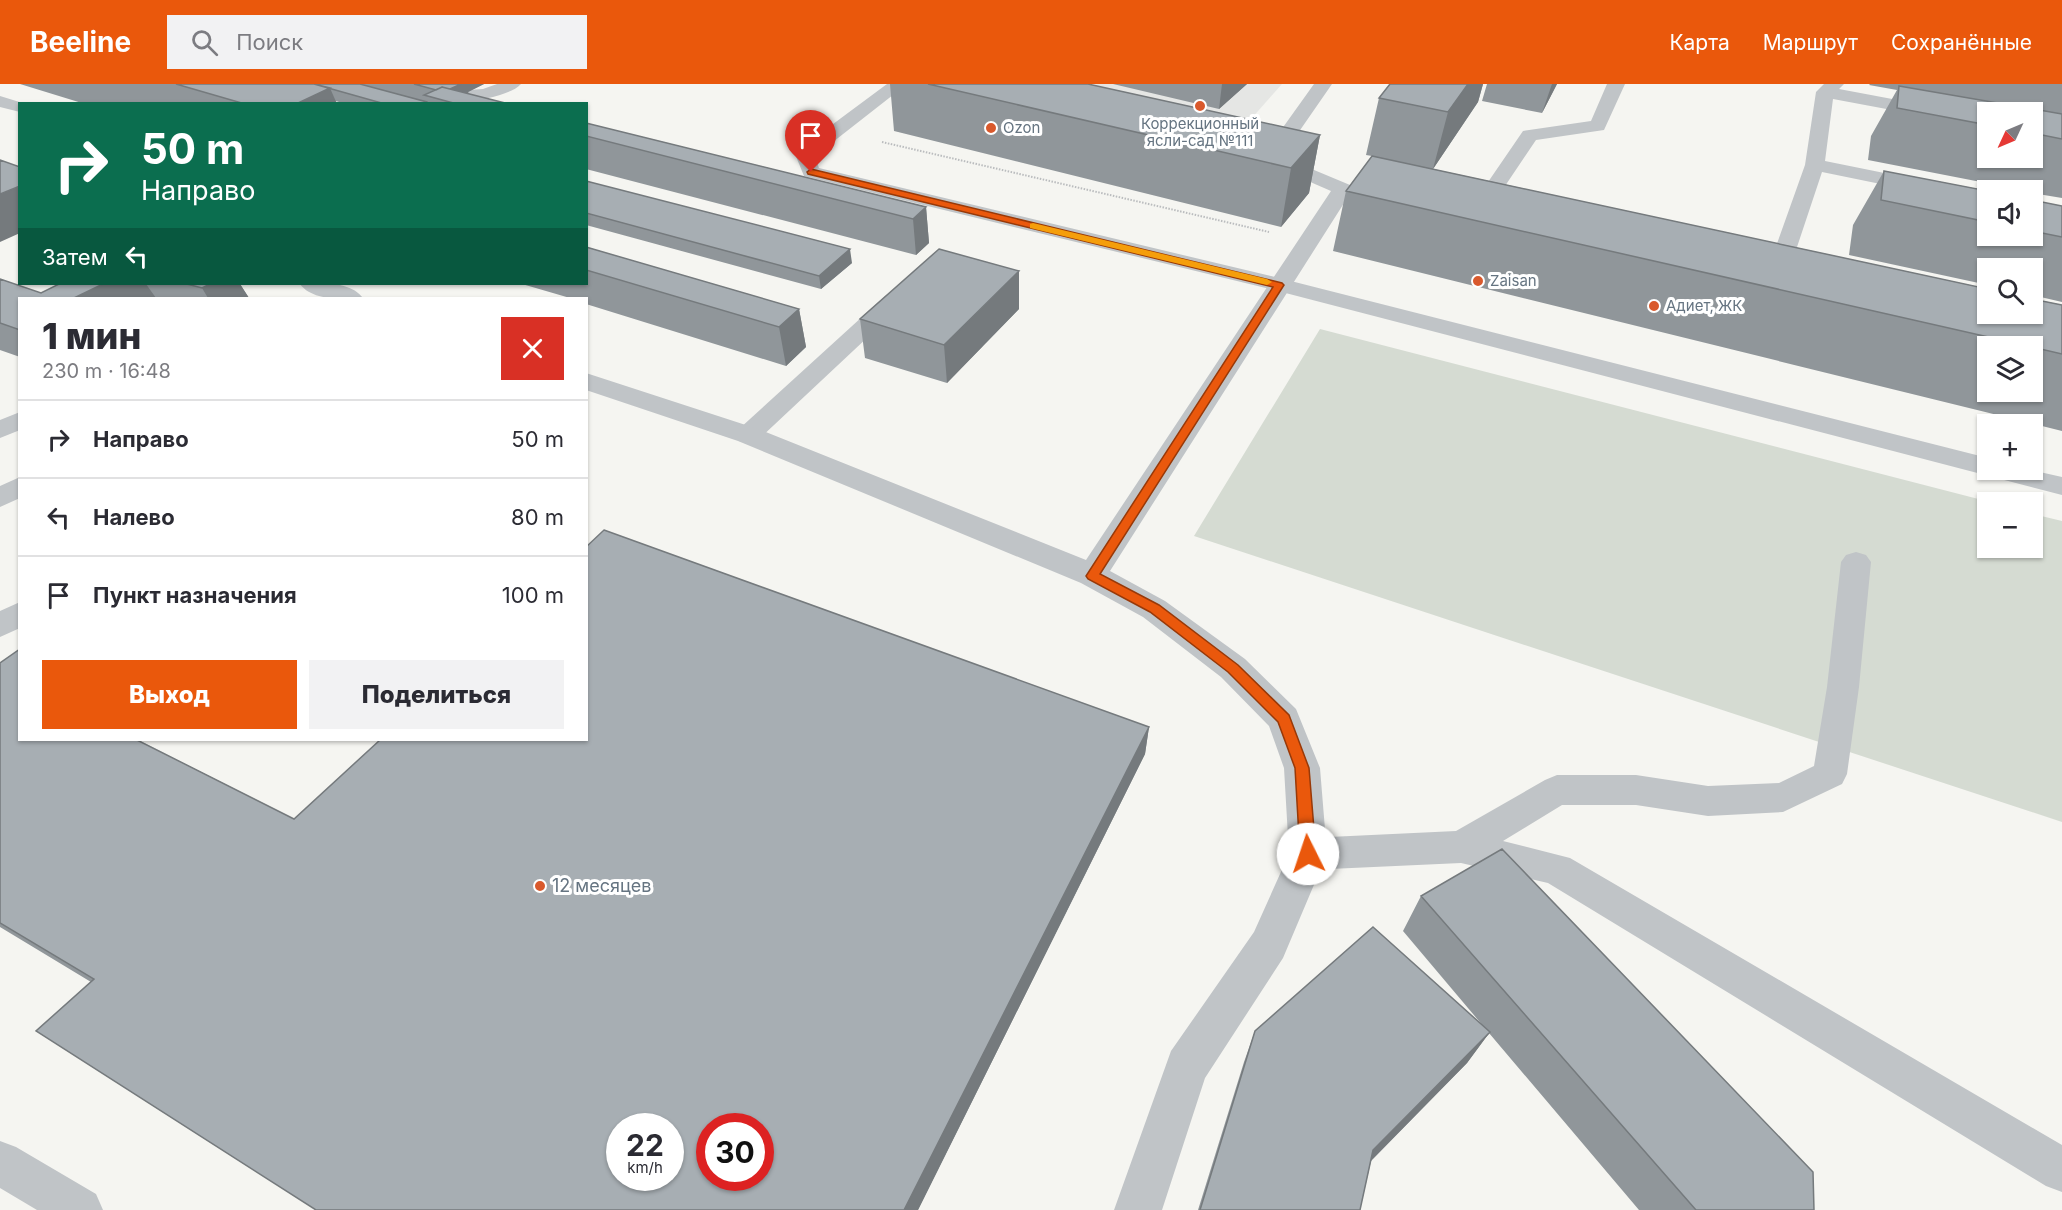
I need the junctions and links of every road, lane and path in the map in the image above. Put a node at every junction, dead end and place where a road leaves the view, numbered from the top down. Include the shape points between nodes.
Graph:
1 (422, 84) edge
2 (512, 84) edge
3 (898, 84) edge
4 (1323, 84) edge
5 (1616, 84) edge
6 (1830, 88) edge
7 (0, 101) edge
8 (18, 106) edge
9 (1977, 121) edge
10 (836, 131) junction
11 (1248, 153) edge
12 (1271, 159) junction
13 (1815, 165) junction
14 (1496, 185) edge
15 (1977, 198) edge
16 (1308, 242) junction
17 (1760, 278) edge
18 (913, 282) edge
19 (315, 285) edge
20 (1279, 285) junction
21 (348, 297) edge
22 (588, 382) edge
23 (18, 421) edge
24 (0, 430) edge
25 (748, 435) junction
26 (1977, 464) edge
27 (2038, 480) edge
28 (2062, 486) edge
29 (18, 487) edge
30 (0, 498) edge
31 (1856, 562) dead end
32 (1092, 576) junction
33 (18, 615) edge
34 (0, 626) edge
35 (1461, 847) junction
36 (1308, 854) junction
37 (0, 1163) edge
38 (2062, 1170) edge
39 (80, 1210) edge
40 (1138, 1210) edge

1 - 2 lane via 472,97 488,95
3 - 10 lane
4 - 12 lane
5 - 14 lane via 1598,126 1530,135
6 - 9 lane
6 - 13 lane
7 - 8 lane
10 - 16 path
10 - 20 lane via 805,154 811,172
11 - 12 street
12 - 16 street via 1354,191
13 - 15 lane
13 - 17 lane via 1780,266 1810,281
16 - 20 street
18 - 25 lane
19 - 21 street
20 - 26 lane
20 - 32 street
22 - 25 street
23 - 24 lane
25 - 32 street
27 - 28 lane
29 - 30 lane
31 - 35 lane via 1830,774 1783,797 1708,801 1636,790 1557,790
32 - 36 street via 1155,609 1233,668 1284,719 1302,768
33 - 34 lane
35 - 36 lane
35 - 38 lane via 1557,869
36 - 40 street via 1269,945 1187,1067
37 - 39 lane

